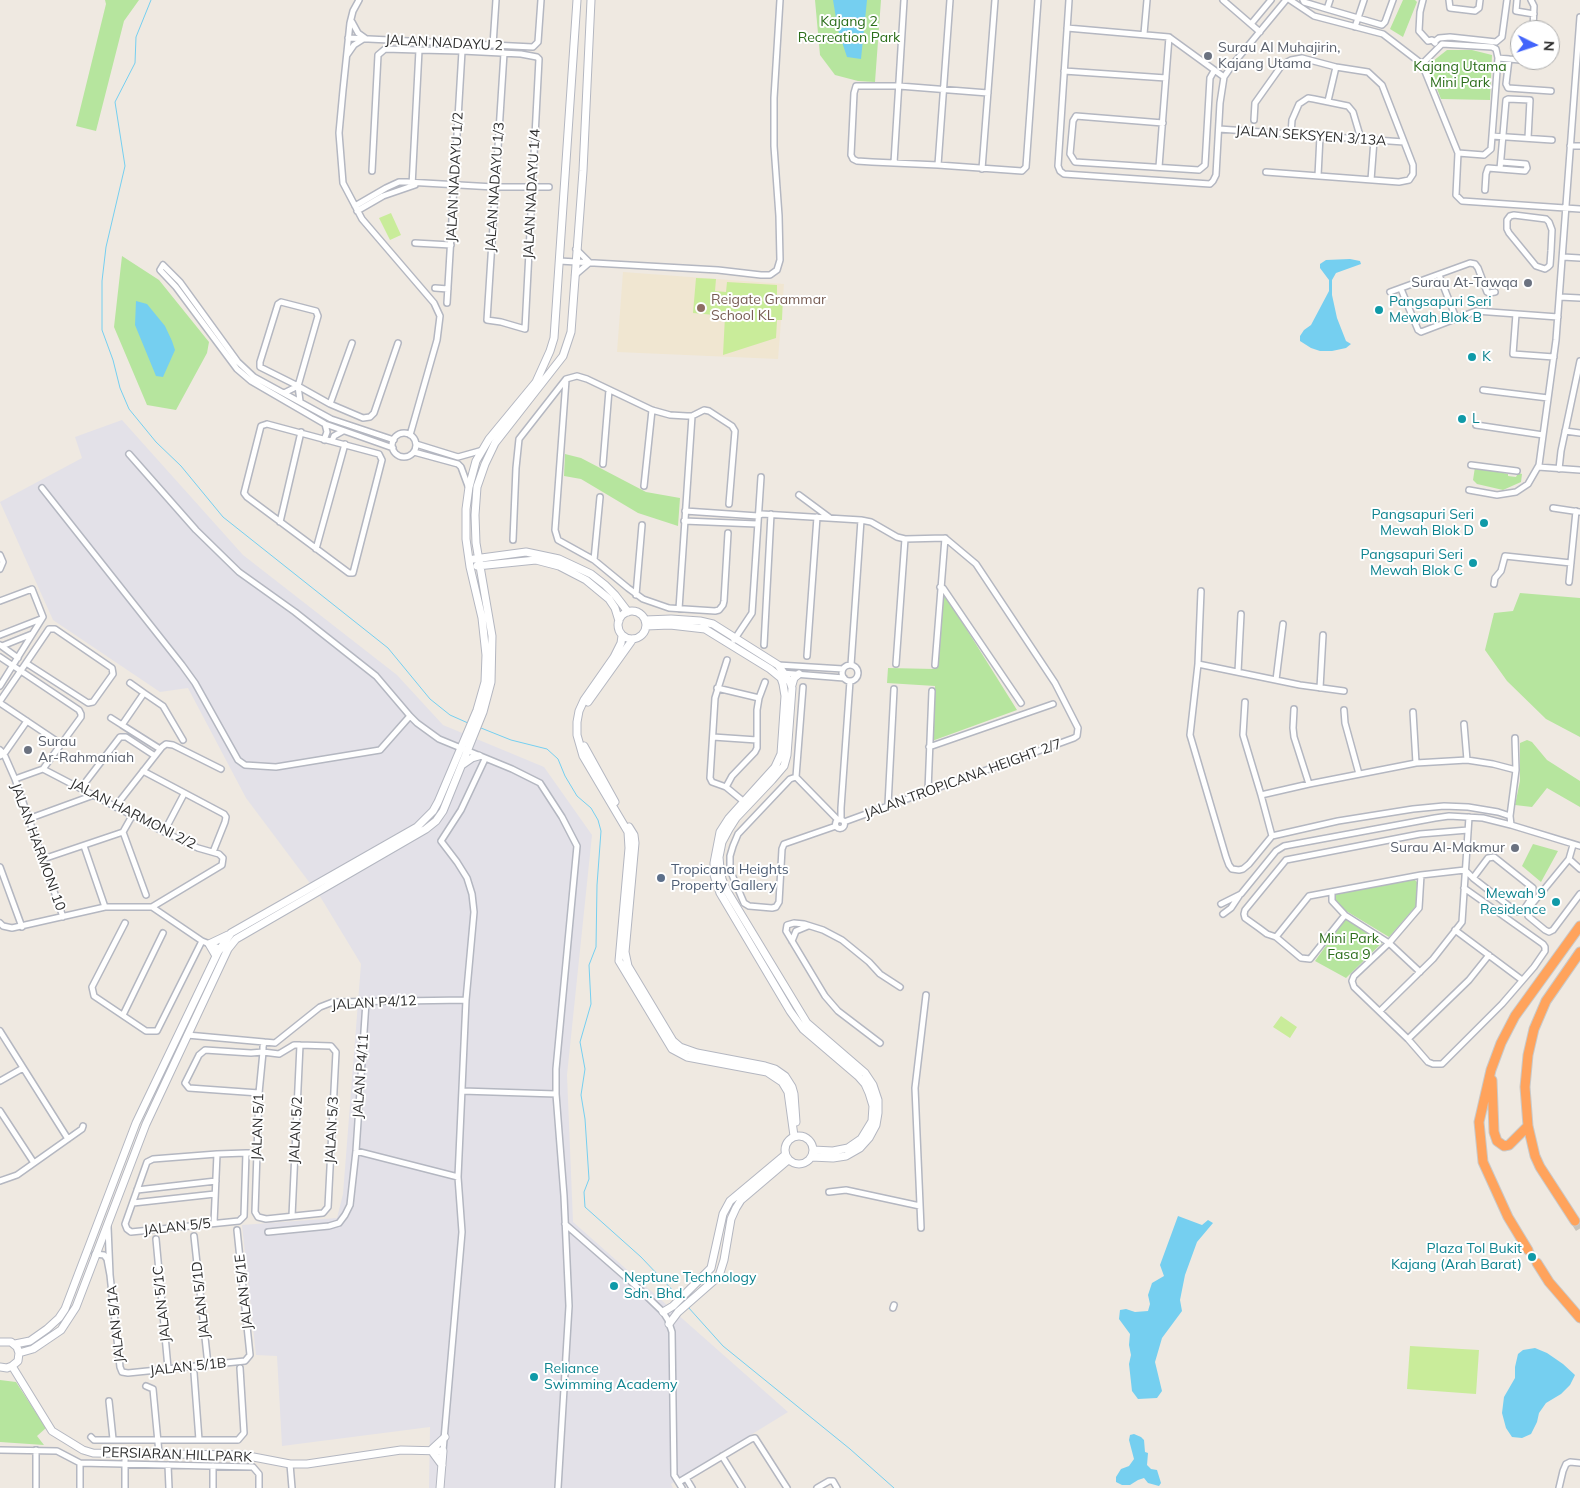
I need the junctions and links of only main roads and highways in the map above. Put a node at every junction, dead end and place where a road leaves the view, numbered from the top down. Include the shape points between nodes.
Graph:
1 (1580, 926) edge
2 (1580, 952) edge
3 (1491, 1070) junction
4 (1528, 1126) junction
5 (1575, 1221) dead end
6 (1528, 1250) tunnel mouth
7 (1536, 1264) tunnel mouth
8 (1580, 1318) edge

1 - 3 highway via 1515,1016
2 - 4 highway via 1546,1001 1534,1029 1525,1087
3 - 4 highway via 1497,1141 1504,1146 1509,1145
3 - 6 highway via 1478,1122 1484,1162 1508,1217
4 - 5 highway via 1540,1167
7 - 8 highway

